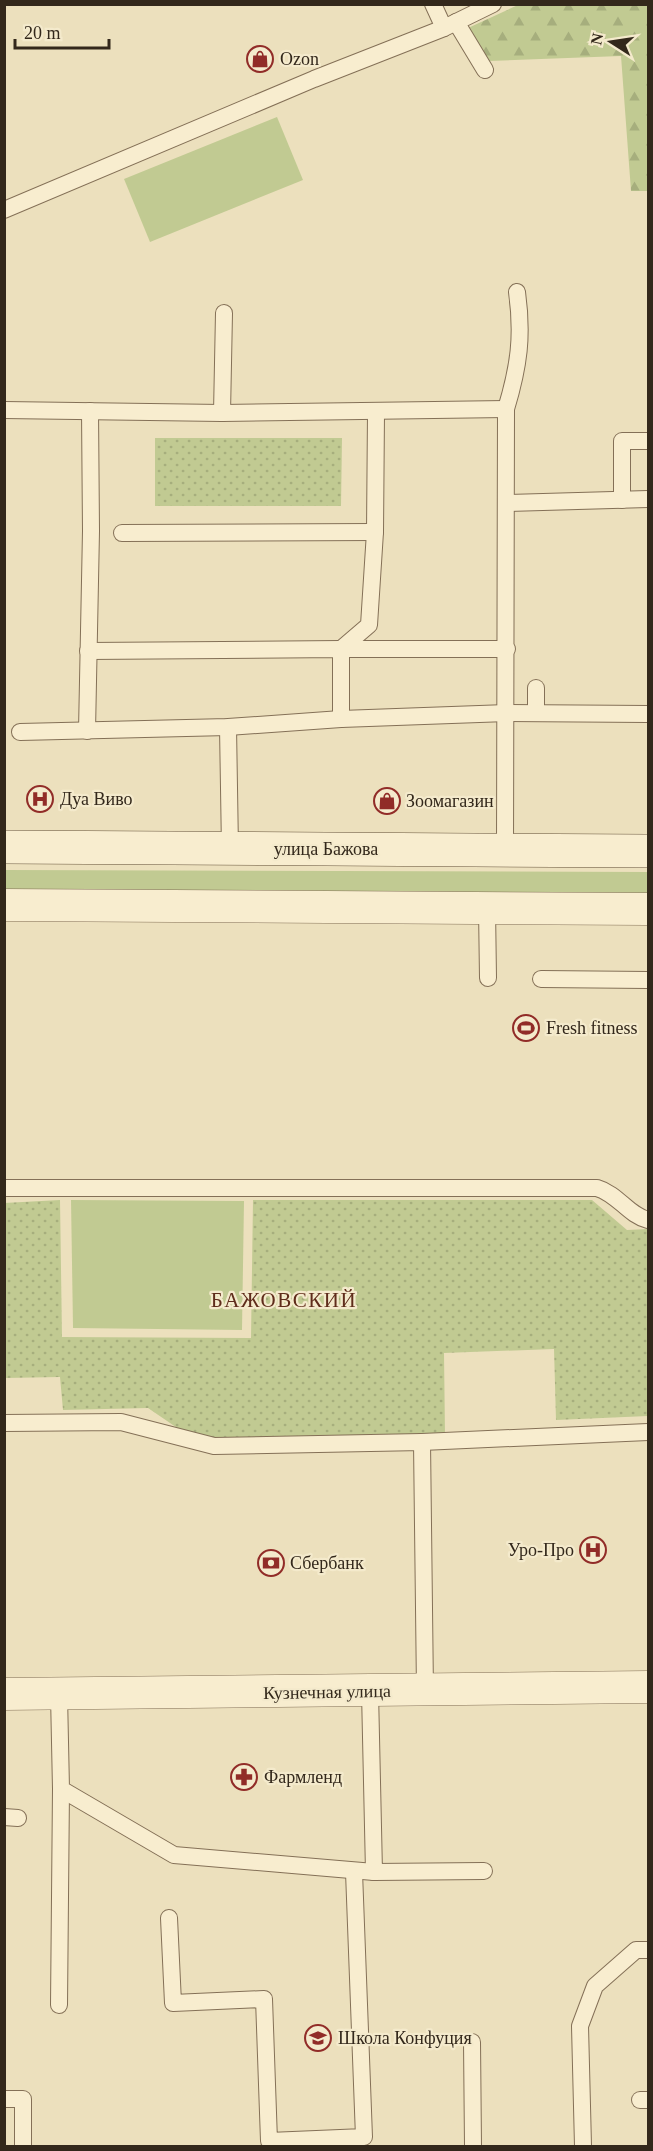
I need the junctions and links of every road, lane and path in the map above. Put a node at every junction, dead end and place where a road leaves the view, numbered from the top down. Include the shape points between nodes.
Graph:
1 (433, 4) edge
2 (493, 4) edge
3 (450, 25) junction
4 (485, 70) dead end
5 (4, 210) edge
6 (517, 292) dead end
7 (224, 313) dead end
8 (4, 410) edge
9 (506, 410) junction
10 (90, 411) junction
11 (376, 412) junction
12 (222, 413) junction
13 (648, 441) edge
14 (648, 499) edge
15 (622, 500) junction
16 (506, 503) junction
17 (375, 532) junction
18 (122, 533) dead end
19 (341, 649) junction
20 (507, 650) junction
21 (88, 651) junction
22 (536, 688) dead end
23 (507, 712) junction
24 (536, 713) junction
25 (648, 714) edge
26 (341, 718) junction
27 (228, 727) junction
28 (87, 731) junction
29 (20, 732) dead end
30 (4, 847) edge
31 (230, 849) junction
32 (505, 849) junction
33 (648, 850) edge
34 (4, 905) edge
35 (487, 909) junction
36 (648, 909) edge
37 (488, 978) dead end
38 (541, 980) dead end
39 (648, 980) edge
40 (4, 1188) edge
41 (648, 1220) edge
42 (4, 1423) edge
43 (648, 1432) edge
44 (422, 1442) junction
45 (648, 1687) edge
46 (425, 1691) junction
47 (370, 1692) junction
48 (4, 1694) edge
49 (59, 1695) junction
50 (61, 1789) junction
51 (484, 1870) dead end
52 (354, 1872) junction
53 (374, 1872) junction
54 (170, 1918) dead end
55 (648, 1950) edge
56 (59, 2006) dead end
57 (472, 2042) dead end
58 (4, 2099) edge
59 (23, 2146) edge
60 (473, 2146) edge
61 (583, 2146) edge

1 - 3 lane
2 - 3 lane
3 - 4 lane
3 - 5 lane
6 - 9 lane via 522,328 518,369
7 - 12 lane
8 - 10 lane
9 - 11 lane
9 - 16 lane
10 - 12 lane
10 - 21 lane
11 - 12 lane
11 - 17 lane
13 - 15 lane via 622,441
14 - 15 lane
15 - 16 lane
16 - 20 lane
17 - 18 lane
17 - 19 lane via 369,625
19 - 20 lane
19 - 21 lane
19 - 26 lane
20 - 23 lane
21 - 28 lane
22 - 24 lane
23 - 24 lane
23 - 26 lane
23 - 32 lane
24 - 25 lane
26 - 27 lane
27 - 28 lane
27 - 31 lane
28 - 29 lane
30 - 31 street, улица Бажова
31 - 32 street, улица Бажова
32 - 33 street, улица Бажова
34 - 35 street
35 - 36 street
35 - 37 lane
38 - 39 lane
40 - 41 lane via 597,1188 607,1191 639,1218
42 - 44 lane via 121,1422 214,1446
43 - 44 lane
44 - 46 lane
45 - 46 street, Кузнечная улица
46 - 47 street, Кузнечная улица
47 - 49 street, Кузнечная улица
47 - 53 lane
48 - 49 street, Кузнечная улица
49 - 50 lane
50 - 52 lane via 174,1855
50 - 56 lane
51 - 53 lane
52 - 53 lane
52 - 54 lane via 364,2138 269,2141 264,1999 173,2002
55 - 61 lane via 636,1950 595,1986 580,2026
57 - 60 lane
58 - 59 lane via 23,2099

